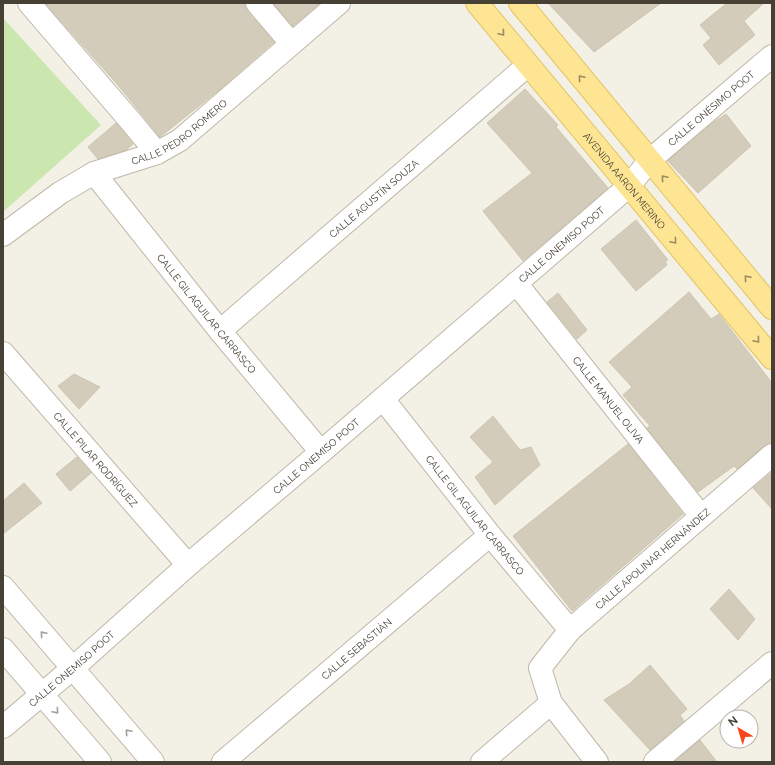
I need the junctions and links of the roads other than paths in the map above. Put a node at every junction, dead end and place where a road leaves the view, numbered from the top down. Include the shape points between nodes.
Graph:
1 (29, 3) edge
2 (257, 3) edge
3 (339, 3) edge
4 (477, 3) edge
5 (520, 3) edge
6 (291, 43) junction
7 (772, 56) edge
8 (528, 65) junction
9 (157, 153) junction
10 (650, 160) junction
11 (94, 173) junction
12 (629, 186) junction
13 (3, 235) edge
14 (516, 283) junction
15 (772, 308) edge
16 (220, 331) junction
17 (3, 353) edge
18 (772, 358) edge
19 (383, 399) junction
20 (321, 452) junction
21 (772, 455) edge
22 (701, 516) junction
23 (490, 535) junction
24 (188, 565) junction
25 (3, 587) edge
26 (570, 630) junction
27 (3, 649) edge
28 (772, 663) edge
29 (73, 668) junction
30 (42, 695) junction
31 (551, 703) junction
32 (3, 727) edge
33 (100, 762) edge
34 (154, 762) edge
35 (223, 762) edge
36 (482, 762) edge
37 (597, 762) edge
38 (655, 762) edge

1 - 9 street
2 - 6 street
3 - 6 street, CALLE PEDRO ROMERO
4 -> 8 main road, AVENIDA AARON MERINO
10 -> 5 main road
6 - 9 street, CALLE PEDRO ROMERO via 180,140
7 - 10 street, CALLE ONÉSIMO POOT
8 - 12 main road, AVENIDA AARON MERINO
8 - 16 street, CALLE AGUSTÍN SOUZA
9 - 11 street, CALLE PEDRO ROMERO
10 - 12 street, CALLE ONÉSIMO POOT
15 -> 10 main road
11 - 13 street, CALLE PEDRO ROMERO via 60,193
11 - 16 street, CALLE GIL AGUILAR CARRASCO
12 - 14 street, CALLE ONEMISO POOT
12 -> 18 main road, AVENIDA AARON MERINO
14 - 19 street, CALLE ONEMISO POOT
14 - 22 street, CALLE MANUEL OLIVA
16 - 20 street, CALLE GIL AGUILAR CARRASCO
17 - 24 street, CALLE PILAR RODRÍGUEZ
19 - 20 street, CALLE ONEMISO POOT
19 - 23 street, CALLE GIL AGUILAR CARRASCO
20 - 24 street, CALLE ONEMISO POOT
21 - 22 street, CALLE APOLINAR HERNÁNDEZ
22 - 26 street, CALLE APOLINAR HERNÁNDEZ
23 - 26 street, CALLE GIL AGUILAR CARRASCO
23 - 35 street, CALLE SEBASTIÁN
24 - 29 street, CALLE ONEMISO POOT
29 -> 25 street
26 - 31 street, CALLE APOLINAR HERNÁNDEZ via 540,668
27 - 30 street
28 - 38 street
29 - 30 street, CALLE ONEMISO POOT
34 -> 29 street
30 - 32 street, CALLE ONEMISO POOT
30 -> 33 street
31 - 36 street
31 - 37 street

